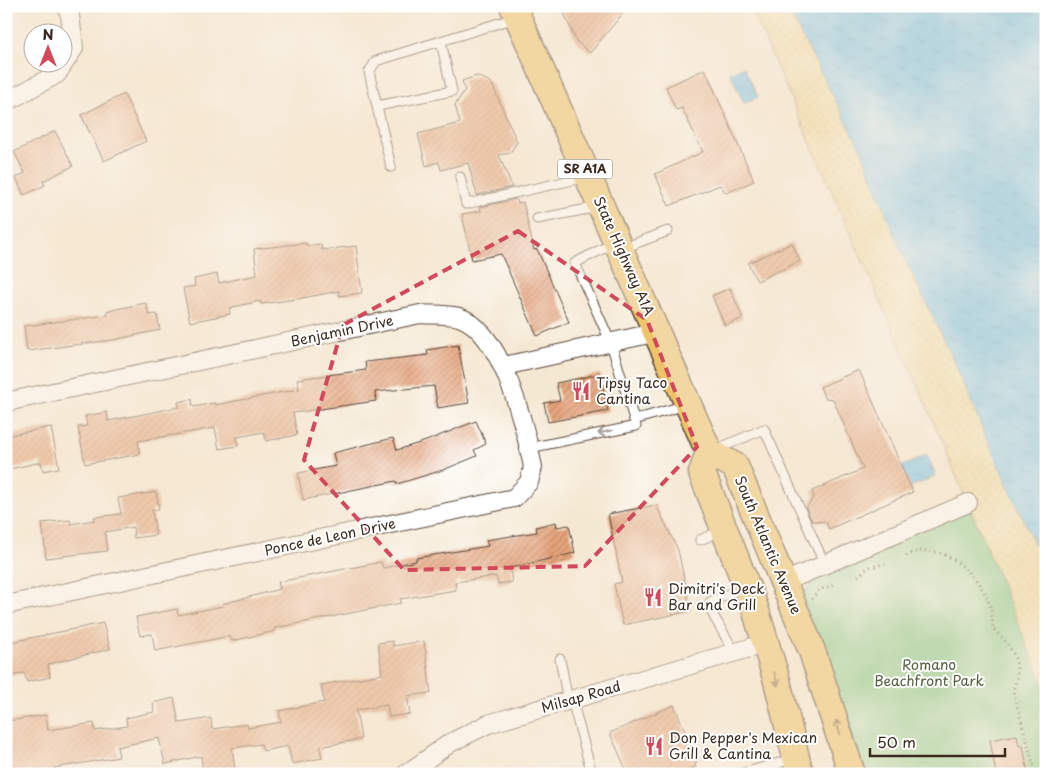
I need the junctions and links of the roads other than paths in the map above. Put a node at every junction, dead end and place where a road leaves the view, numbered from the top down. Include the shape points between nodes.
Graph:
1 (66, 6) edge
2 (515, 12) edge
3 (441, 42) junction
4 (6, 102) edge
5 (377, 106) junction
6 (391, 167) dead end
7 (460, 177) dead end
8 (589, 177) junction
9 (602, 207) junction
10 (537, 220) dead end
11 (668, 231) dead end
12 (619, 245) junction
13 (658, 332) junction
14 (611, 343) junction
15 (504, 366) junction
16 (6, 402) edge
17 (689, 405) junction
18 (634, 420) junction
19 (529, 448) junction
20 (706, 462) junction
21 (968, 503) dead end
22 (725, 529) junction
23 (700, 540) dead end
24 (825, 566) junction
25 (784, 582) junction
26 (748, 586) junction
27 (6, 606) edge
28 (766, 643) junction
29 (735, 653) junction
30 (560, 659) dead end
31 (570, 700) junction
32 (798, 766) edge
33 (406, 774) edge
34 (592, 774) edge
35 (740, 774) edge
36 (852, 774) edge

1 - 4 street via 74,48 57,74
2 - 3 lane
2 - 8 main road, State Highway A1A / SR A1A
3 - 5 lane via 376,60 369,72
3 - 5 lane via 452,91
5 - 6 lane
7 - 8 lane via 466,204
8 - 9 main road, State Highway A1A / SR A1A
9 - 10 lane
9 - 12 main road, State Highway A1A / SR A1A
11 - 12 lane
12 - 13 main road, State Highway A1A / SR A1A
12 - 14 lane via 575,263
13 - 14 street
13 - 17 main road, State Highway A1A / SR A1A
14 - 15 street
14 - 18 lane
15 - 16 street, Benjamin Drive via 487,337 459,318 420,314
15 - 19 street, Ponce de Leon Drive
17 - 18 lane
17 - 20 main road, State Highway A1A / SR A1A
18 -> 19 lane via 636,426
19 - 27 street, Ponce de Leon Drive via 533,467 529,482 514,498
20 - 22 main road, SR A1A
20 - 24 lane via 764,429
20 - 25 main road, South Atlantic Avenue via 735,466
21 - 24 street
22 - 23 lane
22 - 26 main road, SR A1A
24 - 25 street
36 -> 25 main road, South Atlantic Avenue via 812,652
26 - 28 main road, SR A1A
26 - 29 lane via 710,602 713,615
28 - 29 street, Milsap Road
28 -> 32 main road, SR A1A
29 - 31 street, Milsap Road
30 - 31 lane
31 - 33 street, Milsap Road via 467,732
31 - 34 lane
32 - 35 lane

